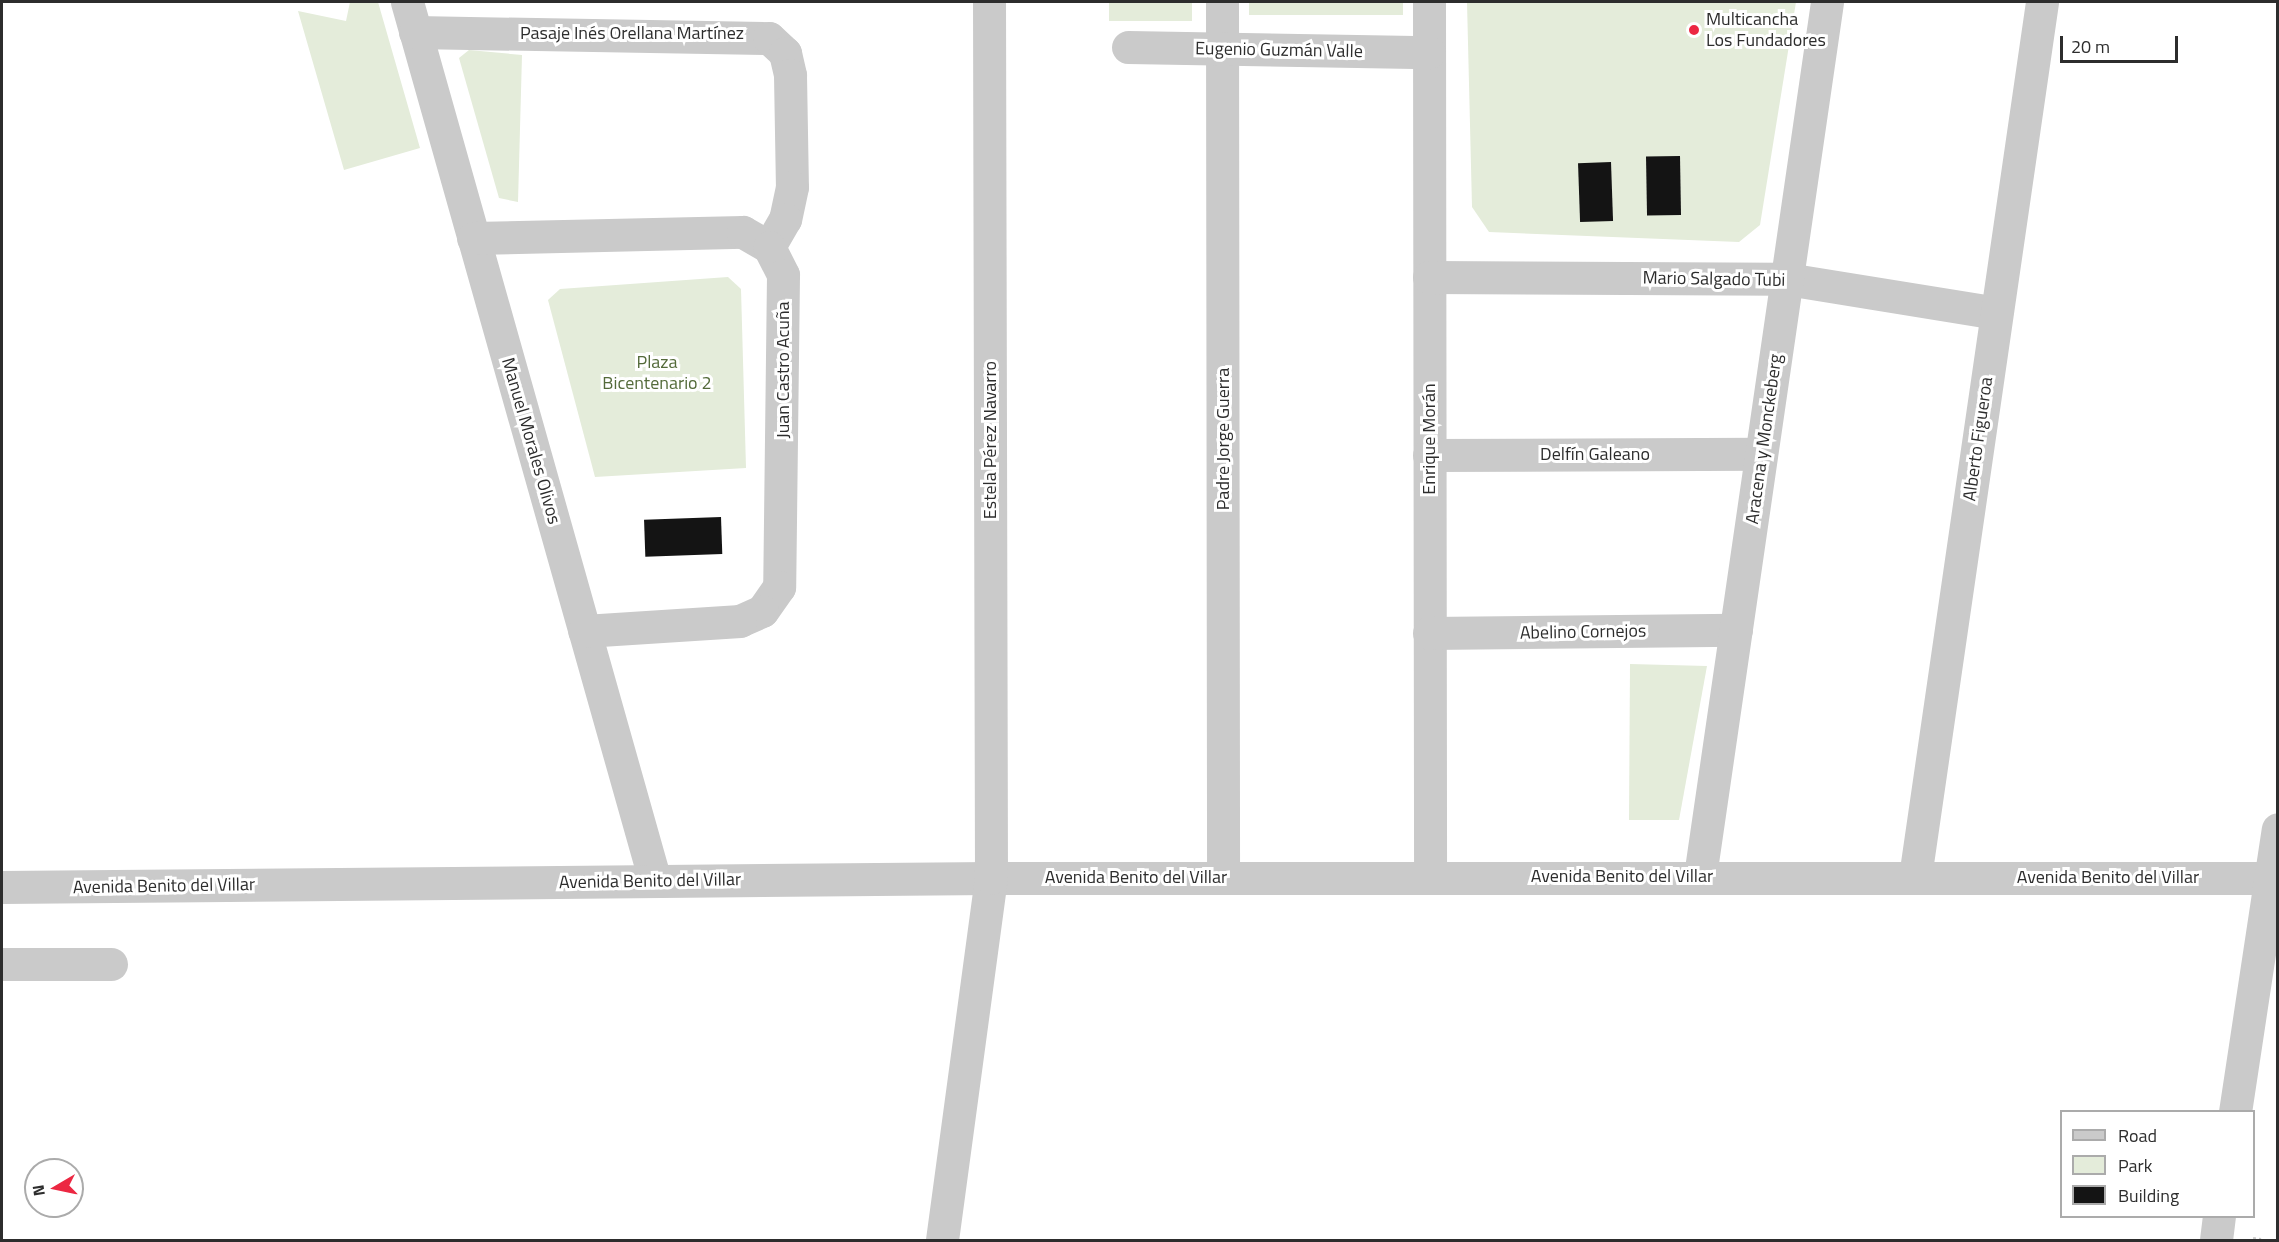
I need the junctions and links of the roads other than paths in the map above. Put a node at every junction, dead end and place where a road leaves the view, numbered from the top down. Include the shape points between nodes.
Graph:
1 (990, 2) edge
2 (1222, 2) edge
3 (1429, 2) edge
4 (1827, 2) edge
5 (2042, 2) edge
6 (411, 17) edge
7 (1128, 47) dead end
8 (1222, 49) junction
9 (1429, 52) junction
10 (473, 238) junction
11 (769, 247) junction
12 (1429, 277) junction
13 (1787, 279) junction
14 (1996, 313) junction
15 (1761, 454) junction
16 (1429, 455) junction
17 (1736, 630) junction
18 (584, 631) junction
19 (1430, 633) junction
20 (2277, 829) edge
21 (1430, 876) junction
22 (1700, 876) junction
23 (1223, 877) junction
24 (1914, 877) junction
25 (991, 878) junction
26 (2270, 878) junction
27 (655, 881) junction
28 (2, 887) edge
29 (2, 964) edge
30 (111, 964) dead end
31 (2235, 1110) edge
32 (2219, 1218) edge
33 (942, 1240) edge
34 (2216, 1240) edge

1 - 25 street, Estela Pérez Navarro
2 - 8 street, Padre Jorge Guerra
3 - 9 street, Enrique Morán
4 - 13 street, Aracena y Monckeberg
5 - 14 street, Alberto Figueroa
6 - 10 street, Manuel Morales Olivos
6 - 11 street, Pasaje Inés Orellana Martínez via 769,38 785,53 790,75 792,187 785,219
7 - 8 street, Eugenio Guzmán Valle
8 - 9 street, Eugenio Guzmán Valle
8 - 23 street, Padre Jorge Guerra
9 - 12 street, Enrique Morán
10 - 11 street via 727,230 743,232
10 - 18 street, Manuel Morales Olivos
11 - 18 street, Juan Castro Acuña via 784,283 779,588 762,611 740,621
12 - 13 street, Mario Salgado Tubi
12 - 16 street, Enrique Morán
13 - 14 street, Mario Salgado Tubi
13 - 15 street, Aracena y Monckeberg
14 - 24 street, Alberto Figueroa
15 - 16 street, Delfín Galeano
15 - 17 street, Aracena y Monckeberg
16 - 19 street, Enrique Morán
17 - 19 street, Abelino Cornejos
17 - 22 street, Aracena y Monckeberg
18 - 27 street, Manuel Morales Olivos
19 - 21 street, Enrique Morán
20 - 26 street
21 - 22 street, Avenida Benito del Villar
21 - 23 street, Avenida Benito del Villar
22 - 24 street, Avenida Benito del Villar
23 - 25 street, Avenida Benito del Villar
24 - 26 street, Avenida Benito del Villar
25 - 27 street, Avenida Benito del Villar
25 - 33 street, Estela Pérez Navarro
26 - 31 street
27 - 28 street, Avenida Benito del Villar
29 - 30 street
32 - 34 street

